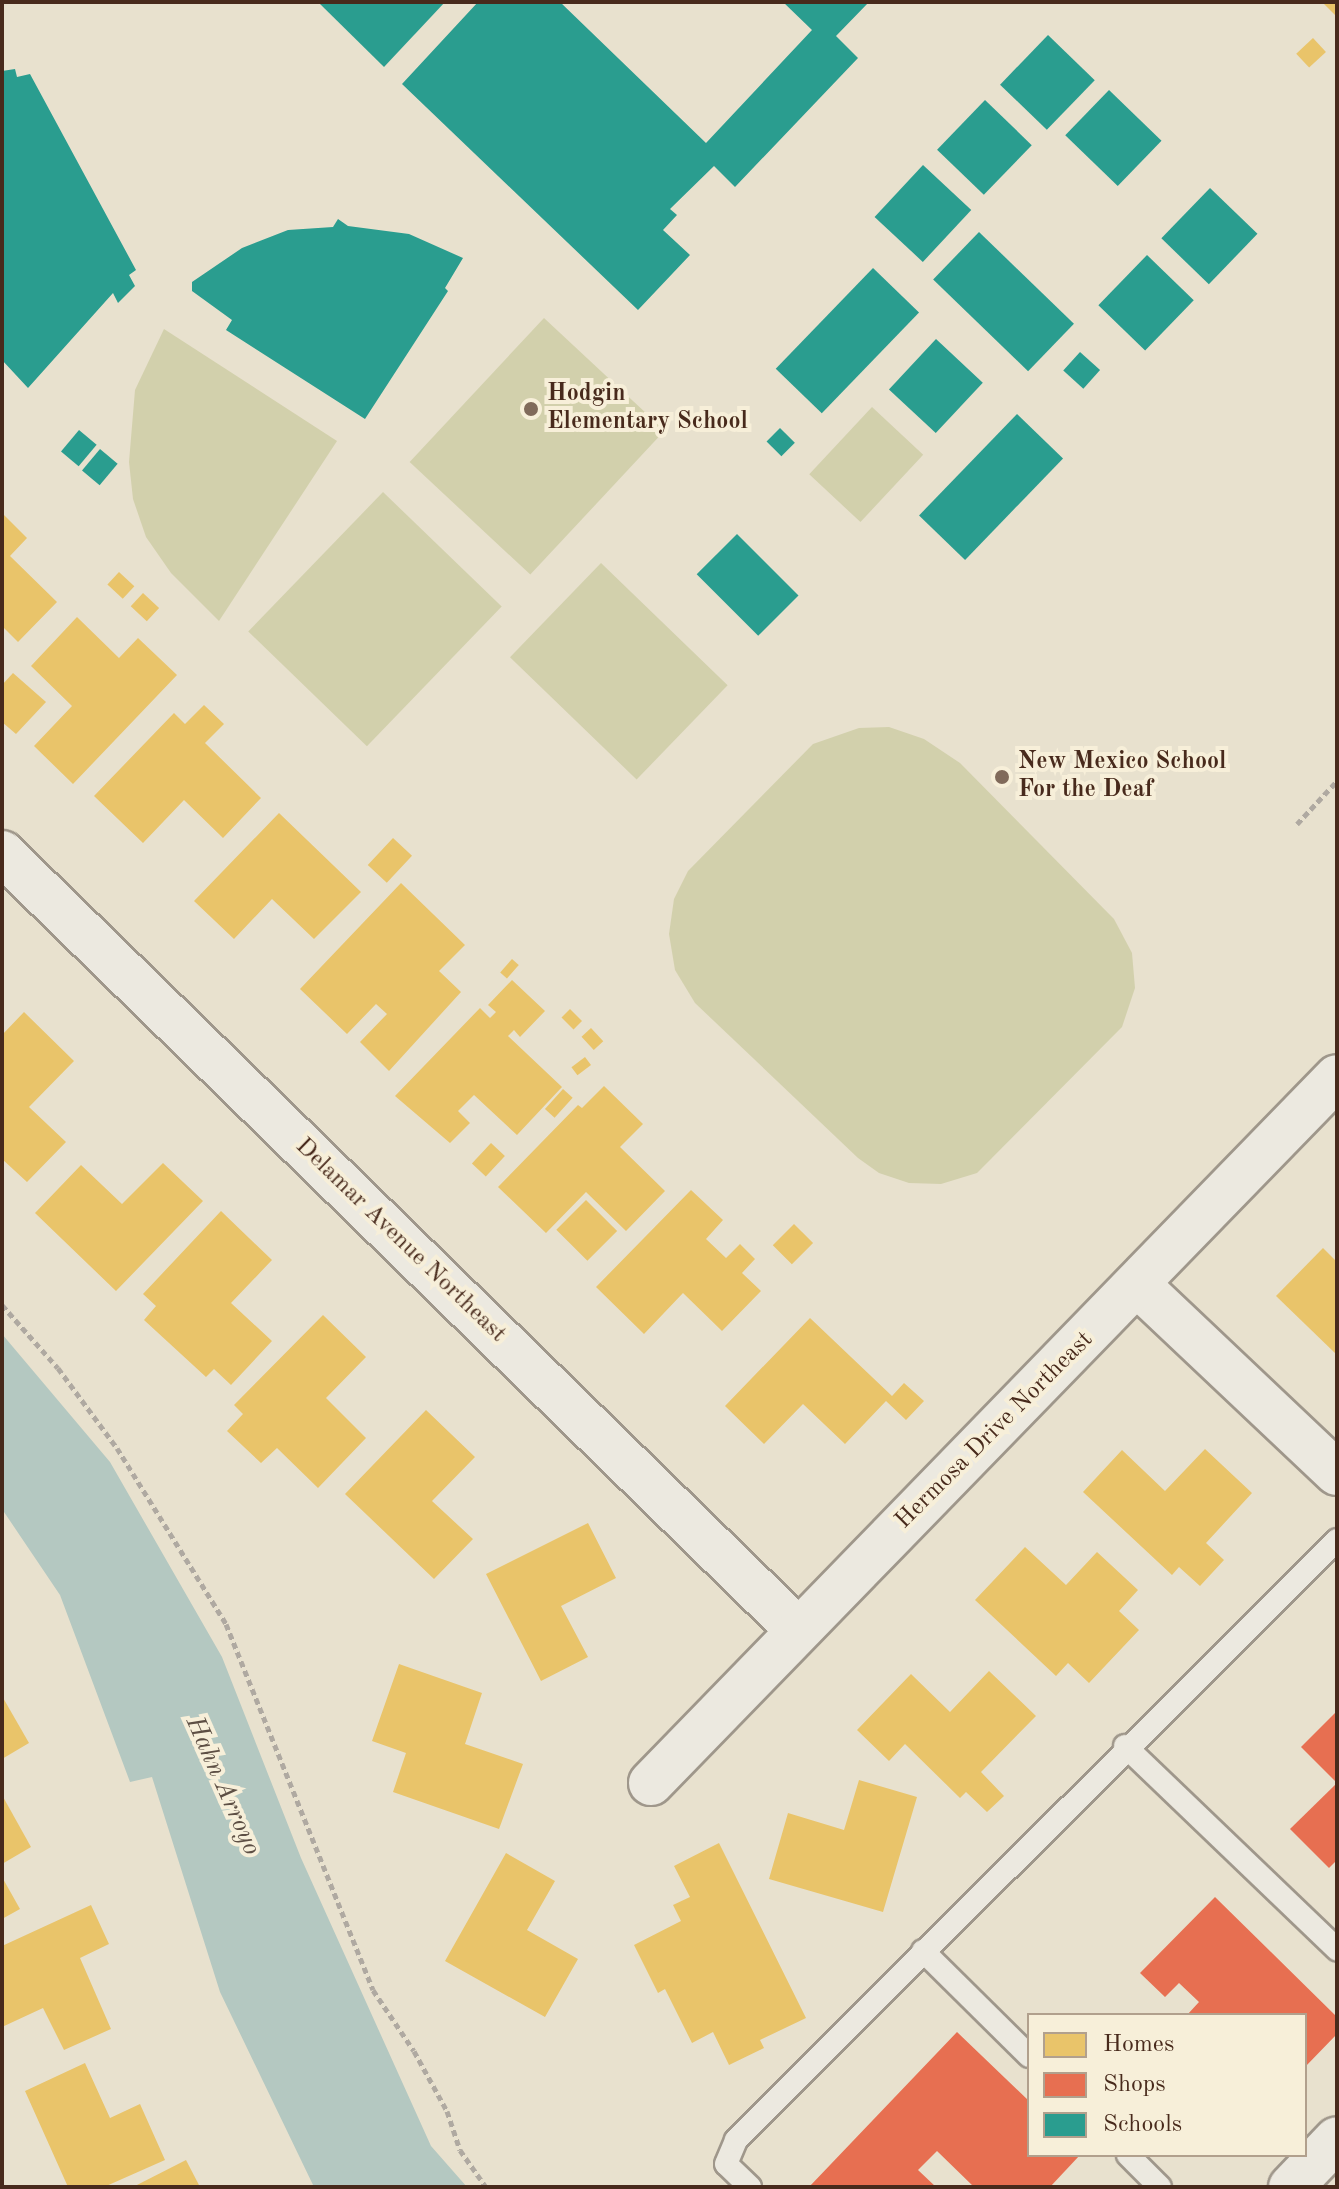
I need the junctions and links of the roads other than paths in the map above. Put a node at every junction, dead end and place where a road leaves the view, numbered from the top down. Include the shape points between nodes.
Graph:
1 (2, 853) edge
2 (1337, 1077) edge
3 (1139, 1286) junction
4 (1337, 1473) edge
5 (1337, 1540) edge
6 (797, 1629) junction
7 (1125, 1746) junction
8 (651, 1783) dead end
9 (1337, 1949) edge
10 (923, 1951) junction
11 (1027, 2054) edge
12 (1337, 2139) edge
13 (1130, 2157) edge
14 (750, 2187) edge
15 (1160, 2187) edge
16 (1291, 2187) edge

1 - 6 street, Delamar Avenue Northeast
2 - 3 street, Hermosa Drive Northeast
3 - 4 street
3 - 6 street, Hermosa Drive Northeast
5 - 7 lane
6 - 8 street, Hermosa Drive Northeast
7 - 9 lane
7 - 10 lane
10 - 11 lane
10 - 14 lane via 736,2140 726,2164
12 - 16 street
13 - 15 lane

